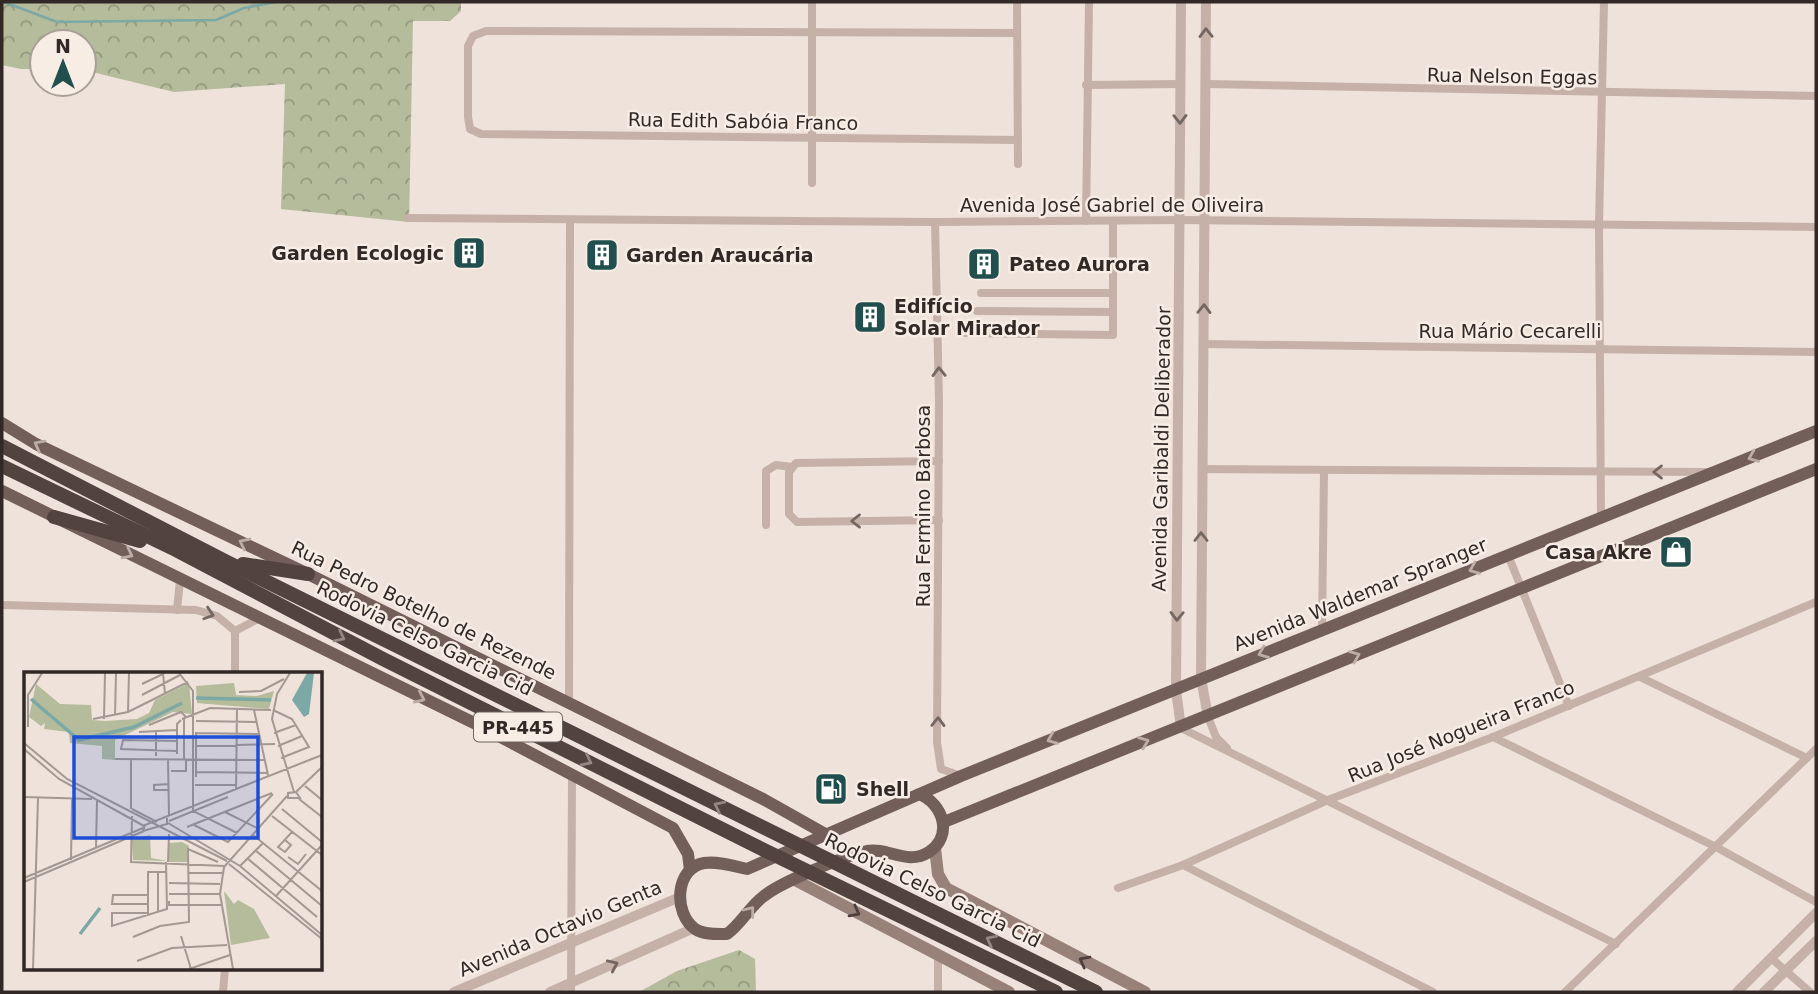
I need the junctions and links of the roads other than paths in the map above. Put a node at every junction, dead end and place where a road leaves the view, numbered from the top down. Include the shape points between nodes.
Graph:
1 (812, 2) edge
2 (1017, 2) edge
3 (1089, 2) edge
4 (1181, 2) edge
5 (1206, 2) edge
6 (1604, 2) edge
7 (812, 32) junction
8 (1017, 33) junction
9 (1180, 84) junction
10 (1207, 84) junction
11 (1086, 85) junction
12 (1604, 94) junction
13 (1816, 96) edge
14 (812, 138) junction
15 (1018, 140) junction
16 (1018, 164) dead end
17 (813, 183) dead end
18 (408, 218) dead end
19 (570, 220) junction
20 (1181, 220) junction
21 (1205, 220) junction
22 (1086, 221) junction
23 (1113, 221) junction
24 (935, 222) junction
25 (1600, 224) junction
26 (1816, 227) edge
27 (981, 293) dead end
28 (1113, 293) junction
29 (978, 311) dead end
30 (1113, 312) junction
31 (964, 333) dead end
32 (1204, 344) junction
33 (1601, 347) junction
34 (1816, 352) edge
35 (2, 423) edge
36 (1816, 430) edge
37 (2, 446) edge
38 (939, 461) junction
39 (2, 466) edge
40 (792, 467) junction
41 (1202, 469) junction
42 (1816, 469) edge
43 (1324, 471) junction
44 (1600, 472) junction
45 (1716, 472) junction
46 (2, 491) edge
47 (54, 517) junction
48 (1601, 518) junction
49 (939, 520) junction
50 (766, 525) dead end
51 (176, 550) junction
52 (1508, 555) junction
53 (228, 562) junction
54 (307, 574) junction
55 (180, 580) junction
56 (1521, 588) junction
57 (1816, 603) edge
58 (2, 605) edge
59 (177, 610) junction
60 (258, 619) junction
61 (1322, 629) junction
62 (235, 631) junction
63 (235, 672) edge
64 (1640, 677) junction
65 (1201, 678) junction
66 (1176, 690) junction
67 (569, 703) junction
68 (1569, 706) junction
69 (1208, 717) junction
70 (1181, 727) junction
71 (1493, 737) junction
72 (1816, 749) edge
73 (1231, 753) junction
74 (1807, 758) junction
75 (572, 774) junction
76 (961, 776) junction
77 (919, 794) junction
78 (1328, 800) junction
79 (944, 822) junction
80 (827, 835) junction
81 (1716, 847) junction
82 (935, 848) junction
83 (1184, 865) junction
84 (690, 870) junction
85 (795, 880) junction
86 (1118, 888) dead end
87 (680, 897) junction
88 (1816, 902) edge
89 (1816, 913) edge
90 (694, 928) junction
91 (1816, 941) edge
92 (572, 944) junction
93 (1616, 944) junction
94 (939, 956) junction
95 (1771, 958) junction
96 (225, 970) edge
97 (1785, 972) junction
98 (571, 988) edge
99 (223, 992) edge
100 (454, 992) edge
101 (550, 992) edge
102 (938, 992) edge
103 (1009, 992) edge
104 (1056, 992) edge
105 (1096, 992) edge
106 (1145, 992) edge
107 (1433, 992) edge
108 (1565, 992) edge
109 (1737, 992) edge
110 (1765, 992) edge
111 (1810, 992) edge

1 - 7 street
2 - 8 street
3 - 11 street
4 - 9 street, Avenida Garibaldi Deliberador
10 -> 5 street
6 - 12 street
7 - 8 street
7 - 14 street
7 - 14 street, Rua Edith Sabóia Franco via 486,31 473,36 468,46 470,129 481,134
8 - 15 street
9 - 11 street
9 -> 20 street, Avenida Garibaldi Deliberador
10 - 12 street, Rua Nelson Eggas
10 - 21 street
11 - 22 street
12 - 13 street, Rua Nelson Eggas
12 - 25 street
14 - 15 street, Rua Edith Sabóia Franco
14 - 17 street
15 - 16 street
18 - 19 street, Avenida José Gabriel de Oliveira
19 - 24 street, Avenida José Gabriel de Oliveira
19 - 67 street
20 - 21 street, Avenida José Gabriel de Oliveira
20 - 23 street, Avenida José Gabriel de Oliveira
20 -> 66 street, Avenida Garibaldi Deliberador
21 - 25 street, Avenida José Gabriel de Oliveira
32 -> 21 street
22 - 23 street, Avenida José Gabriel de Oliveira
22 - 24 street, Avenida José Gabriel de Oliveira
23 - 28 street
38 -> 24 street, Rua Fermino Barbosa
25 - 26 street, Avenida José Gabriel de Oliveira
25 - 33 street
27 - 28 street
28 - 30 street
29 - 30 street
30 - 31 street via 1113,335
32 - 33 street, Rua Mário Cecarelli
32 - 41 street
33 - 34 street, Rua Mário Cecarelli
33 - 44 street
54 -> 35 main road, Rua Pedro Botelho de Rezende via 36,444
36 -> 45 main road, Avenida Waldemar Spranger
37 - 53 highway, Rodovia Celso Garcia Cid / PR-445
38 - 40 street via 796,463
38 - 49 street, Rua Fermino Barbosa
39 - 51 highway, Rodovia Celso Garcia Cid / PR-445
49 -> 40 street via 797,522 789,514
40 - 50 street via 766,471
41 - 43 street
65 -> 41 street
42 - 56 main road
43 - 44 street
43 - 61 street
45 -> 44 street
44 - 48 street
45 - 48 main road, Avenida Waldemar Spranger
46 - 47 main road, PR-445
47 - 51 highway
47 -> 55 main road, PR-445
48 - 52 main road, Avenida Waldemar Spranger
76 -> 49 street, Rua Fermino Barbosa via 941,769 939,761
51 -> 104 highway, Rodovia Celso Garcia Cid / PR-445 via 383,659
52 - 56 street
52 -> 61 main road, Avenida Waldemar Spranger
53 - 54 highway
105 -> 53 highway, Rodovia Celso Garcia Cid / PR-445
54 - 67 main road, Rua Pedro Botelho de Rezende
55 - 59 street
55 - 60 main road, PR-445
56 - 68 street
69 -> 56 main road
57 - 64 street, Rua José Nogueira Franco
58 - 59 street
59 -> 62 street via 209,613
60 - 62 street
60 -> 75 main road, PR-445
61 -> 65 main road, Avenida Waldemar Spranger
62 - 63 street
64 - 68 street, Rua José Nogueira Franco
64 - 74 street
65 - 66 main road, Avenida Waldemar Spranger
65 - 69 street
66 - 70 street, Avenida Garibaldi Deliberador
66 -> 76 main road, Avenida Waldemar Spranger
67 - 80 main road, Rua Pedro Botelho de Rezende
68 - 71 street, Rua José Nogueira Franco
69 - 70 main road
69 - 73 street via 1216,737
70 - 73 street
79 -> 70 main road
71 - 78 street, Rua José Nogueira Franco
71 - 81 street
72 - 74 street
73 - 78 street
74 - 81 street
75 - 84 main road via 673,828 688,854
75 - 92 street
76 - 77 main road, Avenida Waldemar Spranger
77 - 79 main road via 932,800
77 - 80 main road, Avenida Waldemar Spranger
78 - 83 street, Rua José Nogueira Franco
78 - 93 street
79 - 82 main road
80 - 84 main road, Avenida Waldemar Spranger via 747,869 702,863
81 - 88 street
81 - 93 street
82 - 85 main road via 912,858 868,850
106 -> 82 main road via 946,888 938,874
83 - 86 street, Rua José Nogueira Franco
83 - 107 street
84 - 87 main road
90 -> 85 main road via 727,934 765,895
85 -> 94 main road
87 - 90 main road
87 - 92 street, Avenida Octavio Genta
89 - 95 street
98 -> 90 street
91 - 97 street
92 - 98 street
92 - 100 street, Avenida Octavio Genta
93 - 108 street
94 - 102 street
94 - 103 main road
95 - 97 street
95 - 109 street
96 - 99 street
97 - 110 street
97 - 111 street
98 - 101 street

